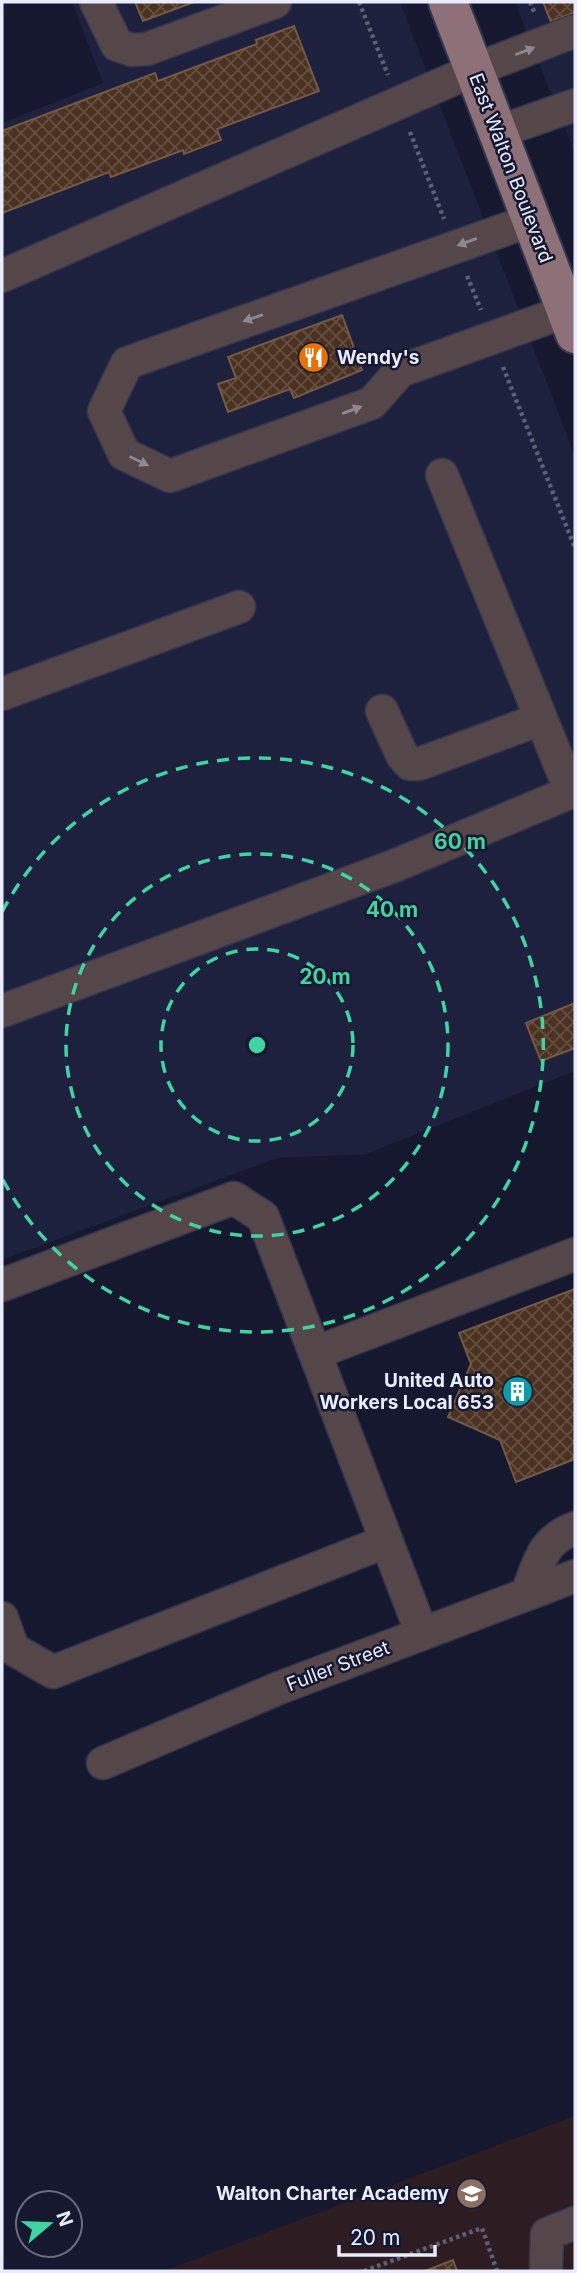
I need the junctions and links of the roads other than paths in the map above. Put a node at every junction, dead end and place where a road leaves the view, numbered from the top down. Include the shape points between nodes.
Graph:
1 (96, 2) edge
2 (275, 2) edge
3 (448, 2) edge
4 (228, 11) edge
5 (575, 31) edge
6 (474, 71) junction
7 (575, 105) edge
8 (498, 132) junction
9 (532, 220) junction
10 (2, 276) edge
11 (572, 317) edge
12 (442, 475) dead end
13 (239, 607) dead end
14 (2, 694) edge
15 (382, 711) dead end
16 (541, 719) junction
17 (573, 791) edge
18 (2, 1012) edge
19 (575, 1254) edge
20 (2, 1285) edge
21 (315, 1353) junction
22 (575, 1528) edge
23 (387, 1541) junction
24 (575, 1576) edge
25 (527, 1594) junction
26 (2, 1618) edge
27 (422, 1634) junction
28 (103, 1763) dead end
29 (575, 2223) edge
30 (546, 2271) edge

1 - 4 street via 117,45 132,50 147,49
2 - 4 street
3 - 6 main road, East Walton Boulevard
6 -> 5 street
6 - 8 main road, East Walton Boulevard
6 - 10 street
7 - 8 street
8 - 9 main road, East Walton Boulevard
9 - 11 main road, East Walton Boulevard
9 -> 11 street via 127,363 104,411 124,454 170,476 373,402 400,371
12 - 16 street
13 - 14 street
15 - 16 street via 410,764
16 - 17 street
17 - 18 street via 394,866
19 - 21 street
20 - 21 street via 234,1198 263,1217
21 - 23 street
22 - 25 street via 545,1547
23 - 26 street via 54,1672 13,1649
23 - 27 street
24 - 25 street, Fuller Street
25 - 27 street, Fuller Street
27 - 28 street, Fuller Street via 279,1688
29 - 30 street via 547,2234

